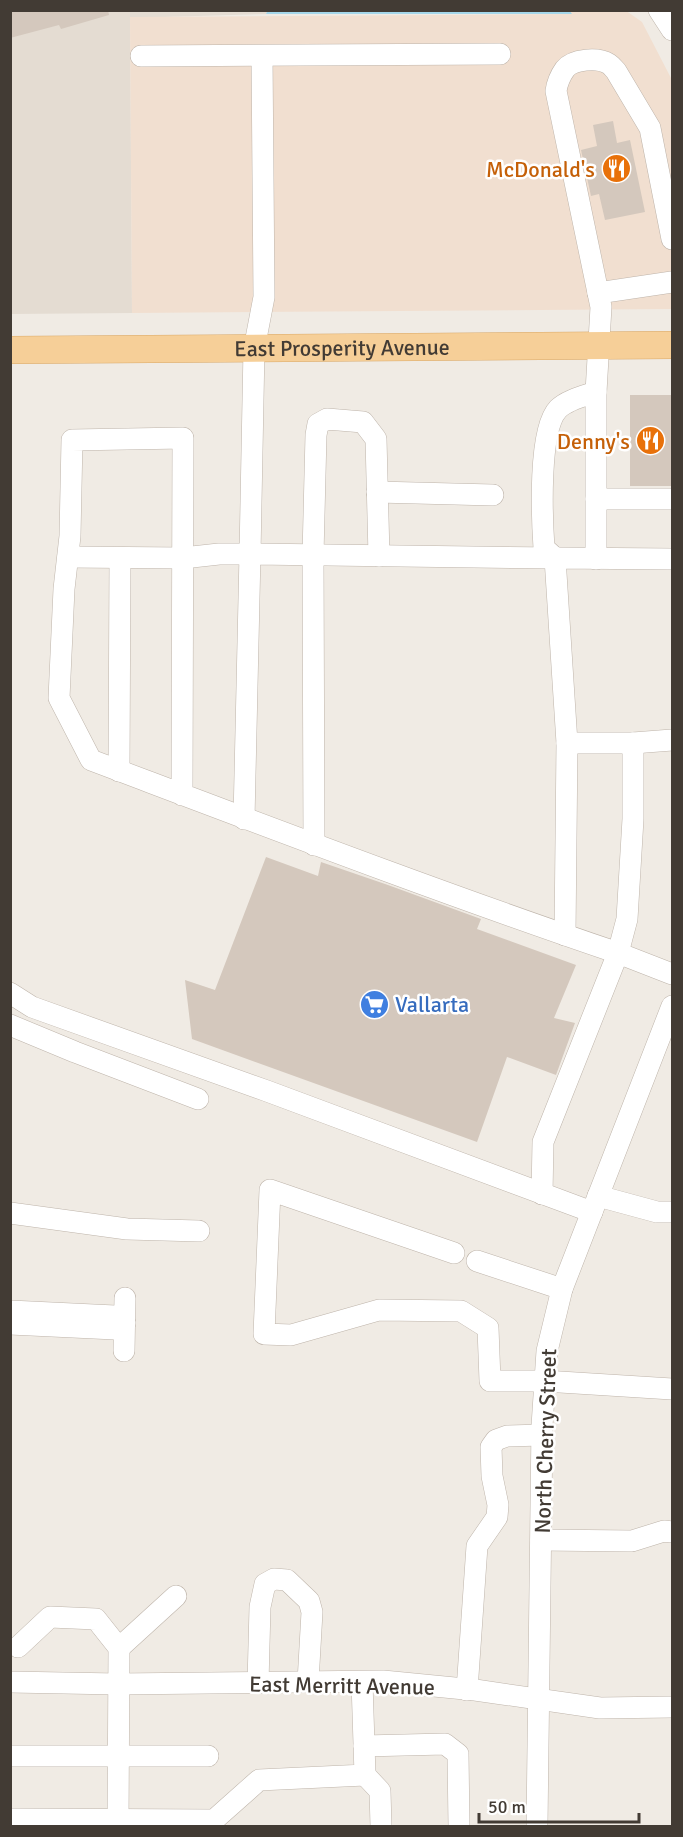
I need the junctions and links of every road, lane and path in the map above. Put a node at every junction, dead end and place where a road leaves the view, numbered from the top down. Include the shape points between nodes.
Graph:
1 (659, 10) edge
2 (672, 30) edge
3 (500, 54) dead end
4 (141, 56) dead end
5 (262, 56) junction
6 (672, 239) edge
7 (672, 282) edge
8 (598, 293) junction
9 (672, 345) edge
10 (598, 346) junction
11 (254, 349) junction
12 (10, 351) edge
13 (596, 392) junction
14 (377, 492) junction
15 (493, 495) dead end
16 (596, 499) junction
17 (672, 499) edge
18 (250, 554) junction
19 (313, 555) junction
20 (379, 556) junction
21 (68, 557) junction
22 (120, 558) junction
23 (183, 558) junction
24 (555, 558) junction
25 (596, 559) junction
26 (672, 559) edge
27 (672, 740) edge
28 (567, 743) junction
29 (633, 743) junction
30 (119, 771) junction
31 (182, 795) junction
32 (244, 819) junction
33 (314, 845) junction
34 (565, 935) junction
35 (618, 953) junction
36 (672, 974) edge
37 (10, 993) edge
38 (672, 1006) edge
39 (10, 1025) edge
40 (664, 1051) edge
41 (198, 1099) dead end
42 (542, 1194) junction
43 (595, 1204) junction
44 (672, 1212) edge
45 (10, 1213) edge
46 (199, 1231) dead end
47 (454, 1253) dead end
48 (477, 1261) dead end
49 (562, 1288) junction
50 (125, 1298) dead end
51 (10, 1311) edge
52 (125, 1323) junction
53 (10, 1324) edge
54 (124, 1351) dead end
55 (544, 1381) junction
56 (672, 1389) edge
57 (542, 1435) junction
58 (672, 1532) edge
59 (541, 1540) junction
60 (176, 1596) dead end
61 (14, 1644) edge
62 (119, 1648) junction
63 (14, 1682) edge
64 (308, 1682) junction
65 (362, 1682) junction
66 (258, 1683) junction
67 (117, 1684) junction
68 (467, 1690) junction
69 (539, 1700) junction
70 (672, 1707) edge
71 (364, 1746) junction
72 (10, 1756) edge
73 (118, 1756) junction
74 (208, 1756) dead end
75 (365, 1775) junction
76 (10, 1820) edge
77 (118, 1823) edge
78 (381, 1827) edge
79 (459, 1827) edge
80 (537, 1827) edge

1 - 2 street
3 - 5 street
4 - 5 street
5 - 11 street via 264,297
6 - 8 street via 650,128 616,71 608,63 595,60 566,67 556,91
7 - 8 street
8 - 10 street
9 - 10 main road, East Prosperity Avenue
10 - 11 main road, East Prosperity Avenue
10 - 13 street
11 - 12 main road, East Prosperity Avenue
11 - 18 street
13 - 16 street
13 - 24 street via 562,405 548,426 542,516 544,548
14 - 15 street
14 - 19 street via 375,439 371,430 363,422 327,419 318,424
14 - 20 street
16 - 17 street
16 - 25 street
18 - 19 street
18 - 23 street
18 - 32 street
19 - 20 street
19 - 33 street
20 - 24 street
21 - 22 street
21 - 23 street via 72,440 183,438
21 - 30 street via 59,698 91,760
22 - 23 street
22 - 30 street
23 - 31 street
24 - 25 street
24 - 28 street
25 - 26 street
27 - 29 street
28 - 29 street
28 - 34 street
29 - 35 street via 627,920
30 - 31 street
31 - 32 street
32 - 33 street
33 - 34 street
34 - 35 street
35 - 36 street
35 - 42 street via 543,1142
37 - 42 street via 32,1007
38 - 40 street, North Cherry Street
39 - 41 street
40 - 43 street, North Cherry Street
42 - 43 street
43 - 44 street
43 - 49 street, North Cherry Street
45 - 46 street via 128,1229
47 - 55 street via 270,1190 264,1334 291,1335 379,1310 460,1311 488,1328 490,1381
48 - 49 street
49 - 55 street, North Cherry Street
50 - 52 street
51 - 52 street via 115,1316
52 - 53 street via 115,1329
52 - 54 street
55 - 56 street
55 - 57 street, North Cherry Street
57 - 59 street, North Cherry Street
57 - 68 street via 507,1436 496,1440 491,1448 498,1505 496,1517 477,1546
58 - 59 street via 632,1541
59 - 69 street, North Cherry Street
60 - 62 street
61 - 62 street via 50,1617 75,1617 96,1618
61 - 63 street
62 - 67 street
63 - 67 street, East Merritt Avenue
64 - 65 street, East Merritt Avenue
64 - 66 street, East Merritt Avenue
64 - 66 street via 312,1612 309,1601 287,1580 274,1579 265,1584 260,1607
65 - 68 street, East Merritt Avenue
65 - 71 street
66 - 67 street, East Merritt Avenue
67 - 73 street
68 - 69 street, East Merritt Avenue
69 - 70 street, East Merritt Avenue via 600,1708
69 - 80 street, North Cherry Street
71 - 75 street
71 - 79 street via 445,1744 458,1754
72 - 73 street
73 - 74 street
73 - 77 street
75 - 77 street via 259,1780 214,1820
75 - 78 street via 380,1791
76 - 77 street

